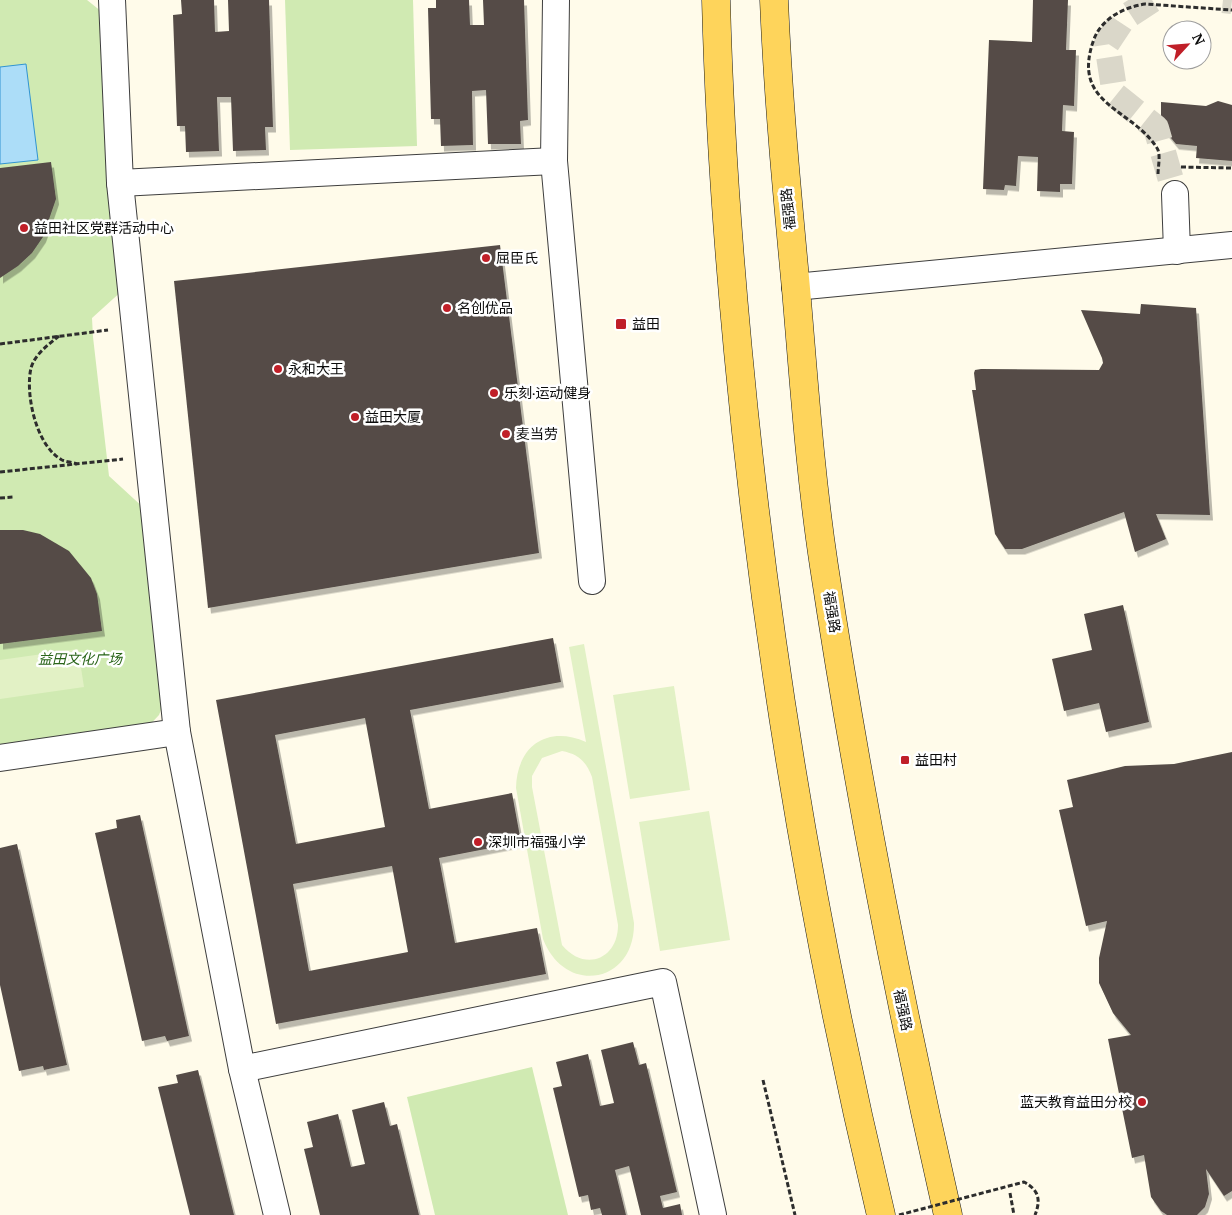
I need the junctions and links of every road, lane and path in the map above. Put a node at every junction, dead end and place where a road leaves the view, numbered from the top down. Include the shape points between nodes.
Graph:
1 (112, 0) edge
2 (556, 0) edge
3 (716, 0) edge
4 (774, 0) edge
5 (1232, 10) edge
6 (554, 161) junction
7 (1158, 167) junction
8 (1168, 167) dead end
9 (1177, 167) dead end
10 (1232, 168) edge
11 (120, 183) junction
12 (1167, 185) joint
13 (1232, 245) edge
14 (1177, 251) junction
15 (795, 287) junction
16 (136, 326) junction
17 (59, 336) junction
18 (0, 344) edge
19 (149, 456) junction
20 (77, 464) junction
21 (0, 472) edge
22 (14, 497) dead end
23 (0, 498) edge
24 (592, 581) dead end
25 (177, 732) junction
26 (0, 758) edge
27 (242, 1069) junction
28 (763, 1080) dead end
29 (1010, 1193) dead end
30 (276, 1215) edge
31 (713, 1215) edge
32 (795, 1215) edge
33 (881, 1215) edge
34 (899, 1215) edge
35 (948, 1215) edge
36 (1014, 1215) edge
37 (1035, 1215) edge

1 - 11 street
2 - 6 street
3 - 33 main road via 728,240 766,605 824,958
4 - 15 main road, 福强路 via 784,175
5 - 7 path via 1133,6 1111,18 1096,34 1090,79 1104,102 1144,132 1158,150
6 - 11 street
6 - 24 street
7 - 8 path
7 - 12 path
9 - 10 path
11 - 16 street
12 - 14 street
13 - 14 street
14 - 15 street
15 - 35 main road, 福强路 via 807,429 826,574 892,955
16 - 17 path
16 - 19 street
17 - 18 path
17 - 20 path via 42,351 31,368 31,398 34,418 44,440 62,460
19 - 20 path
19 - 25 street
20 - 21 path
22 - 23 path
25 - 26 street
25 - 27 street
27 - 30 street
27 - 31 street via 663,982
28 - 32 path
29 - 36 path
34 - 37 path, bridge via 1024,1182 1038,1195

